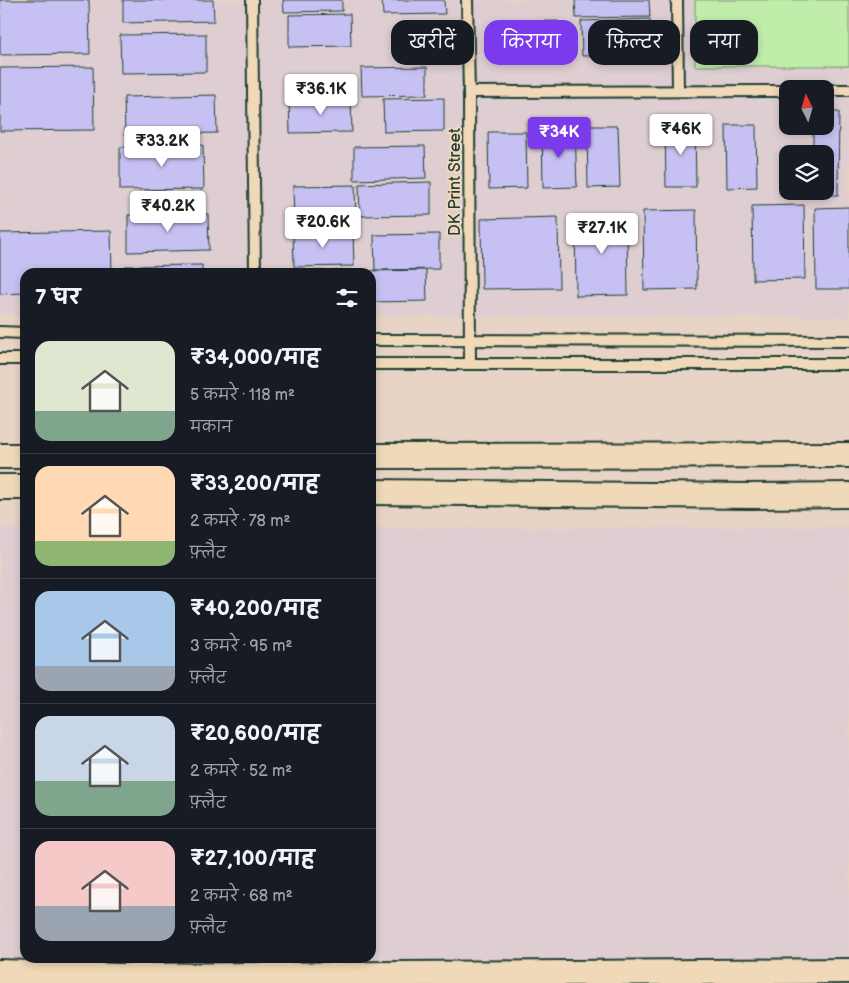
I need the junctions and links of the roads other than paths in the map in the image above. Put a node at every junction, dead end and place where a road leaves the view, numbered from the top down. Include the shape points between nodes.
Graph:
1 (252, 0) edge
2 (467, 0) edge
3 (677, 0) edge
4 (779, 90) edge
5 (834, 90) edge
6 (849, 90) edge
7 (678, 91) junction
8 (469, 92) junction
9 (255, 268) edge
10 (0, 332) edge
11 (20, 333) edge
12 (376, 340) edge
13 (470, 340) junction
14 (849, 341) edge
15 (0, 359) edge
16 (20, 359) edge
17 (376, 364) edge
18 (470, 364) junction
19 (849, 364) edge
20 (849, 455) edge
21 (0, 456) edge
22 (20, 456) edge
23 (376, 456) edge
24 (0, 487) edge
25 (20, 487) edge
26 (376, 492) edge
27 (849, 494) edge
28 (0, 972) edge
29 (849, 972) edge

1 - 9 lane
2 - 8 lane, DK Print Street
3 - 7 lane
4 - 7 lane
5 - 6 lane
7 - 8 lane
8 - 13 lane, DK Print Street
10 - 11 lane
12 - 13 lane
13 - 14 lane
13 - 18 lane, DK Print Street
15 - 16 lane
17 - 18 lane
18 - 19 lane
20 - 23 street
21 - 22 street
24 - 25 street
26 - 27 street
28 - 29 street via 129,976

